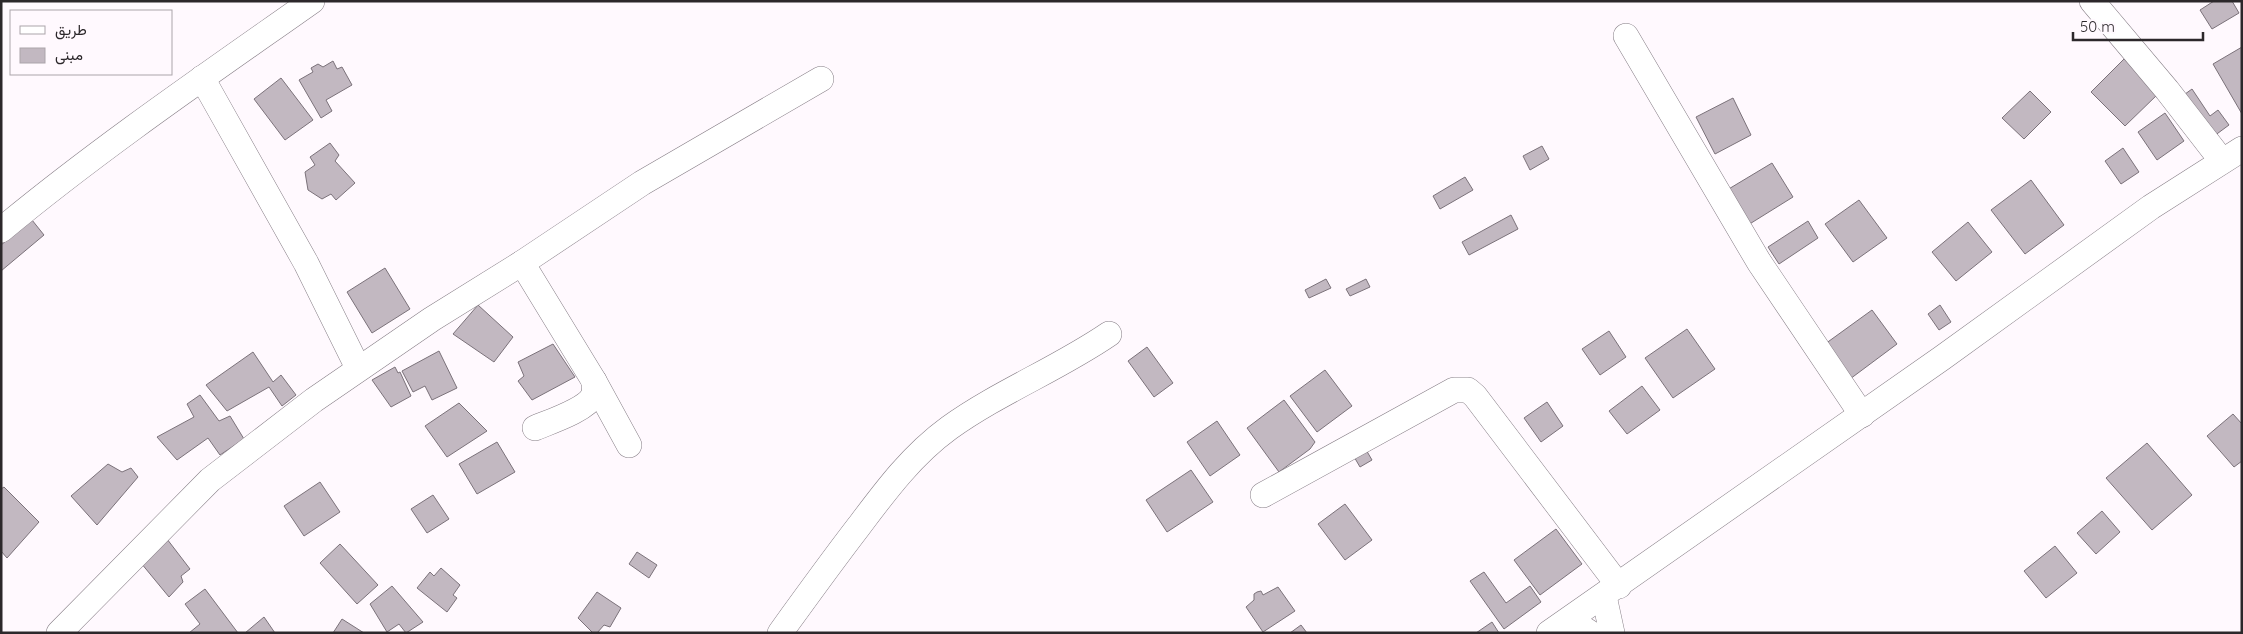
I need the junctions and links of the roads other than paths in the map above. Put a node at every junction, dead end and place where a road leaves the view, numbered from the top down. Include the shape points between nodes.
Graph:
1 (312, 1) edge
2 (2092, 1) edge
3 (1626, 36) dead end
4 (202, 78) junction
5 (821, 79) dead end
6 (2232, 156) edge
7 (1, 230) edge
8 (522, 263) junction
9 (1110, 334) dead end
10 (358, 368) junction
11 (594, 381) junction
12 (1862, 414) junction
13 (534, 428) dead end
14 (629, 445) dead end
15 (1263, 495) dead end
16 (1611, 591) junction
17 (1570, 629) edge
18 (58, 633) edge
19 (780, 633) edge
20 (1612, 633) edge

1 - 4 street
2 - 6 street via 2155,76
3 - 12 street via 1759,262
4 - 7 street via 43,195
4 - 10 street via 301,255
5 - 8 street via 642,183
6 - 12 street via 2151,207
8 - 10 street
8 - 11 street
9 - 19 street via 1078,356 1019,386 949,428 916,455 888,487
10 - 18 street via 210,480
11 - 13 street via 592,399
11 - 14 street
12 - 16 street
15 - 16 street via 1454,390 1468,390
16 - 17 street
16 - 20 street

